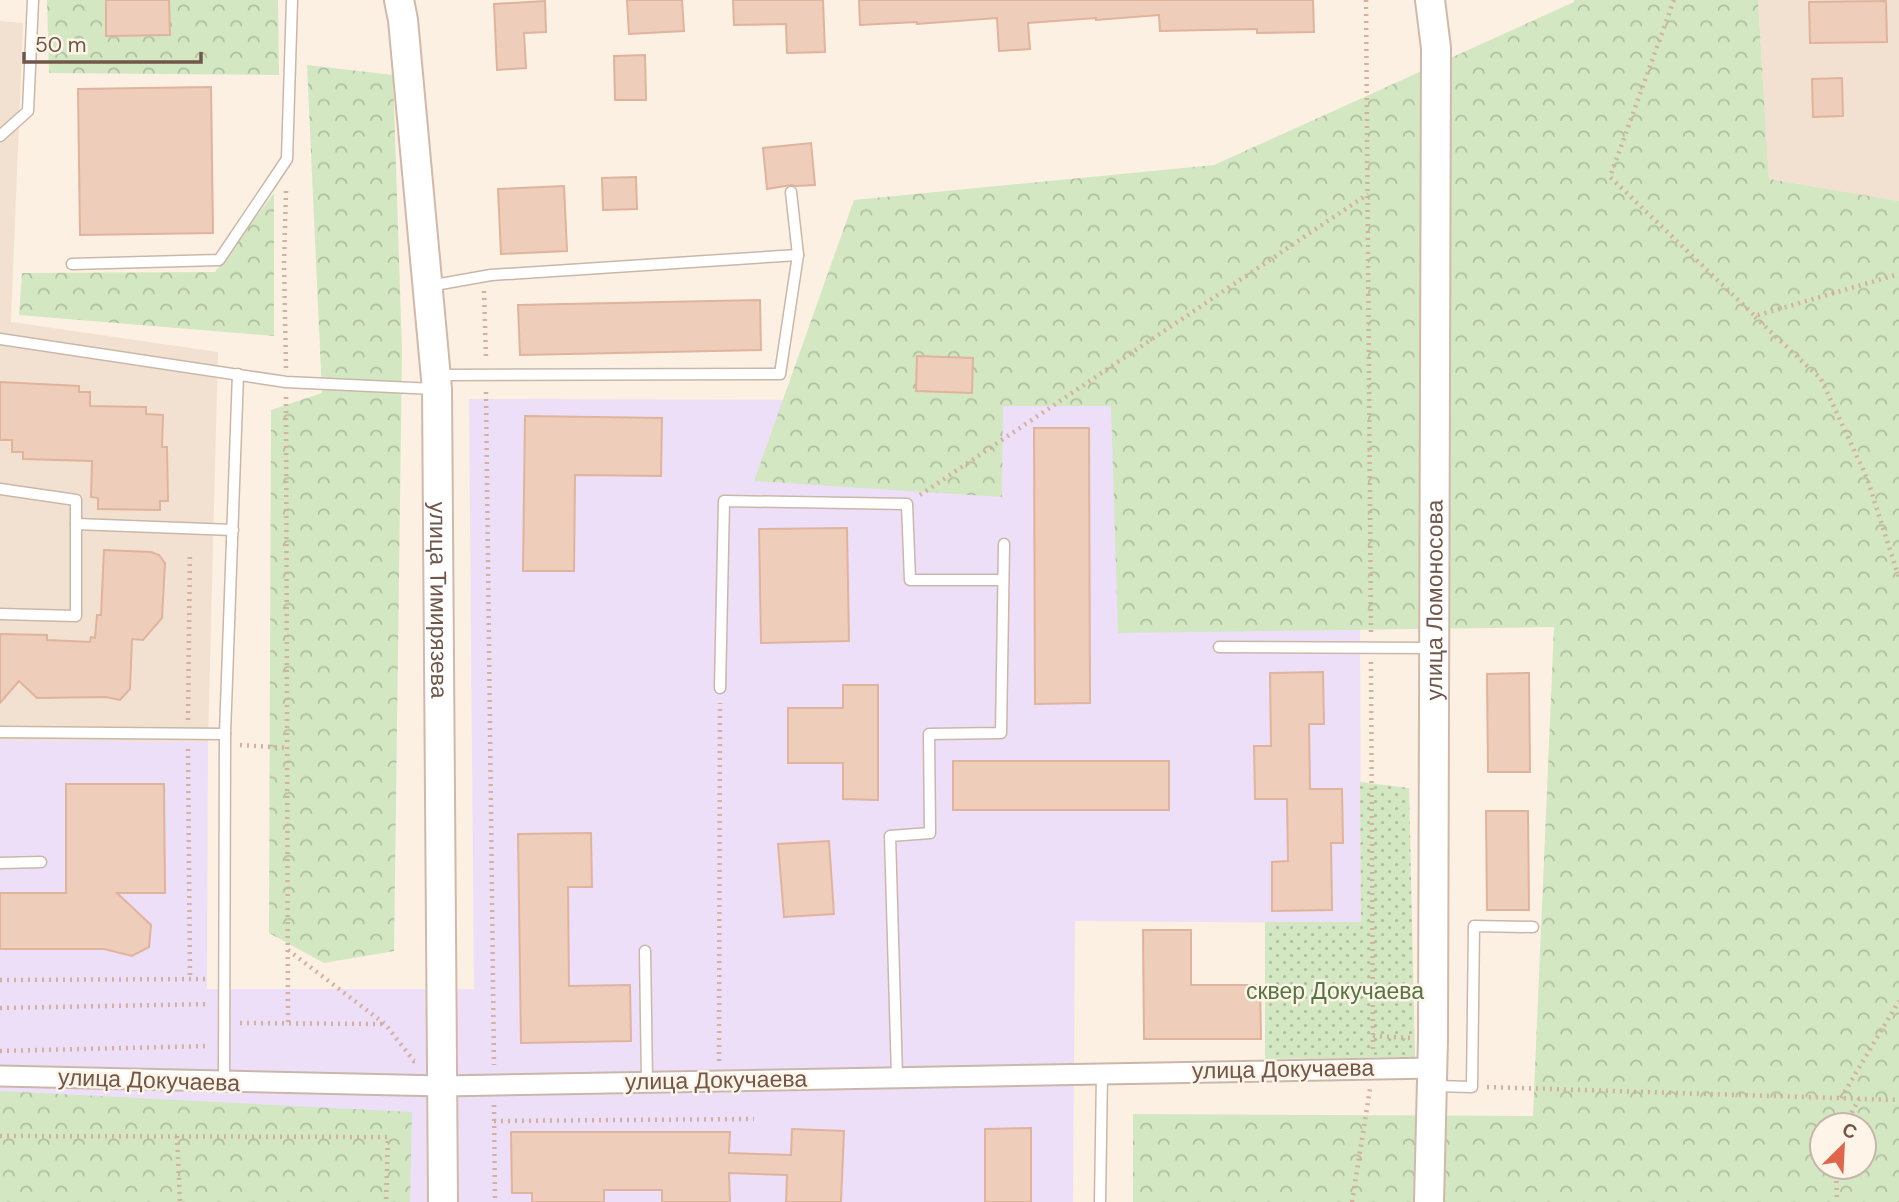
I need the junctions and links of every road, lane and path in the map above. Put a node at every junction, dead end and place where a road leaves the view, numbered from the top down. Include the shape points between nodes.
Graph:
1 (33, 0) edge
2 (292, 0) edge
3 (399, 0) edge
4 (1366, 0) edge
5 (1430, 0) edge
6 (1674, 0) edge
7 (0, 136) edge
8 (287, 159) junction
9 (791, 192) dead end
10 (1369, 193) junction
11 (798, 255) junction
12 (72, 264) dead end
13 (1899, 274) edge
14 (483, 276) junction
15 (428, 286) junction
16 (1755, 316) junction
17 (0, 339) edge
18 (238, 374) junction
19 (486, 375) junction
20 (286, 382) junction
21 (437, 382) junction
22 (487, 392) junction
23 (0, 489) edge
24 (907, 504) junction
25 (76, 524) junction
26 (233, 530) junction
27 (1004, 544) dead end
28 (190, 552) dead end
29 (1899, 578) edge
30 (1003, 580) junction
31 (0, 614) edge
32 (1219, 647) dead end
33 (1371, 648) junction
34 (1434, 648) junction
35 (720, 688) joint
36 (0, 733) edge
37 (188, 733) junction
38 (225, 739) junction
39 (288, 748) junction
40 (41, 862) dead end
41 (0, 863) edge
42 (1533, 927) dead end
43 (288, 950) junction
44 (645, 951) dead end
45 (190, 979) junction
46 (225, 979) junction
47 (0, 980) edge
48 (1899, 1001) edge
49 (225, 1004) junction
50 (0, 1008) edge
51 (288, 1022) junction
52 (225, 1024) junction
53 (225, 1046) junction
54 (0, 1051) edge
55 (1373, 1067) junction
56 (1102, 1073) junction
57 (0, 1076) edge
58 (897, 1076) junction
59 (1433, 1077) junction
60 (719, 1080) junction
61 (647, 1081) junction
62 (224, 1082) junction
63 (494, 1085) junction
64 (443, 1086) junction
65 (1472, 1087) junction
66 (1840, 1099) junction
67 (1859, 1099) junction
68 (1899, 1100) edge
69 (1852, 1111) edge
70 (754, 1119) dead end
71 (494, 1121) junction
72 (0, 1136) edge
73 (177, 1136) junction
74 (1836, 1181) edge
75 (180, 1202) edge
76 (386, 1202) edge
77 (443, 1202) edge
78 (495, 1202) edge
79 (1100, 1202) edge
80 (1352, 1202) edge
81 (1429, 1202) edge
82 (1837, 1202) edge

1 - 7 lane via 27,111
2 - 8 lane
3 - 15 main road, улица Тимирязева
4 - 10 path
5 - 34 main road, улица Ломоносова via 1437,48
6 - 16 path via 1610,177
8 - 12 lane via 219,260
8 - 20 path
9 - 11 lane
10 - 24 path
10 - 33 path
11 - 14 lane
11 - 19 lane via 780,374
13 - 16 path
14 - 15 lane
14 - 19 path
15 - 21 main road, улица Тимирязева
16 - 29 path via 1821,379 1867,478
17 - 18 lane
18 - 20 lane
18 - 26 lane
19 - 21 lane
19 - 22 path
20 - 21 lane
20 - 39 path
21 - 22 path
21 - 64 main road, улица Тимирязева
22 - 63 path
23 - 25 lane via 76,500
24 - 30 lane via 910,580
24 - 35 lane via 724,501
25 - 26 lane
25 - 31 lane via 76,616
26 - 38 lane
27 - 30 lane
28 - 37 path
30 - 58 lane via 1001,733 929,733 930,833 890,836
32 - 33 lane
33 - 34 lane
33 - 55 path
34 - 59 main road, улица Ломоносова
35 - 60 path
36 - 37 lane
37 - 38 lane
37 - 45 path
38 - 39 path
38 - 46 lane
39 - 43 path
40 - 41 lane
42 - 65 lane via 1474,926
43 - 51 path
43 - 51 path via 385,1024
44 - 61 lane
45 - 46 path
45 - 47 path
46 - 49 lane
48 - 66 path
49 - 50 path
49 - 52 lane
51 - 52 path
52 - 53 lane
53 - 54 path
53 - 62 lane
55 - 56 street, улица Докучаева
55 - 59 street, улица Докучаева
55 - 80 path
56 - 58 street, улица Докучаева
56 - 79 lane
57 - 62 street, улица Докучаева
58 - 60 street, улица Докучаева
59 - 65 lane
59 - 81 main road, улица Ломоносова
60 - 61 street, улица Докучаева
61 - 63 street, улица Докучаева
62 - 64 street, улица Докучаева
63 - 64 street, улица Докучаева
63 - 71 path
64 - 77 main road, улица Тимирязева
65 - 66 path
66 - 67 path
67 - 68 path
67 - 69 path
70 - 71 path
71 - 78 path
72 - 73 path
73 - 75 path
73 - 76 path via 387,1136
74 - 82 path

